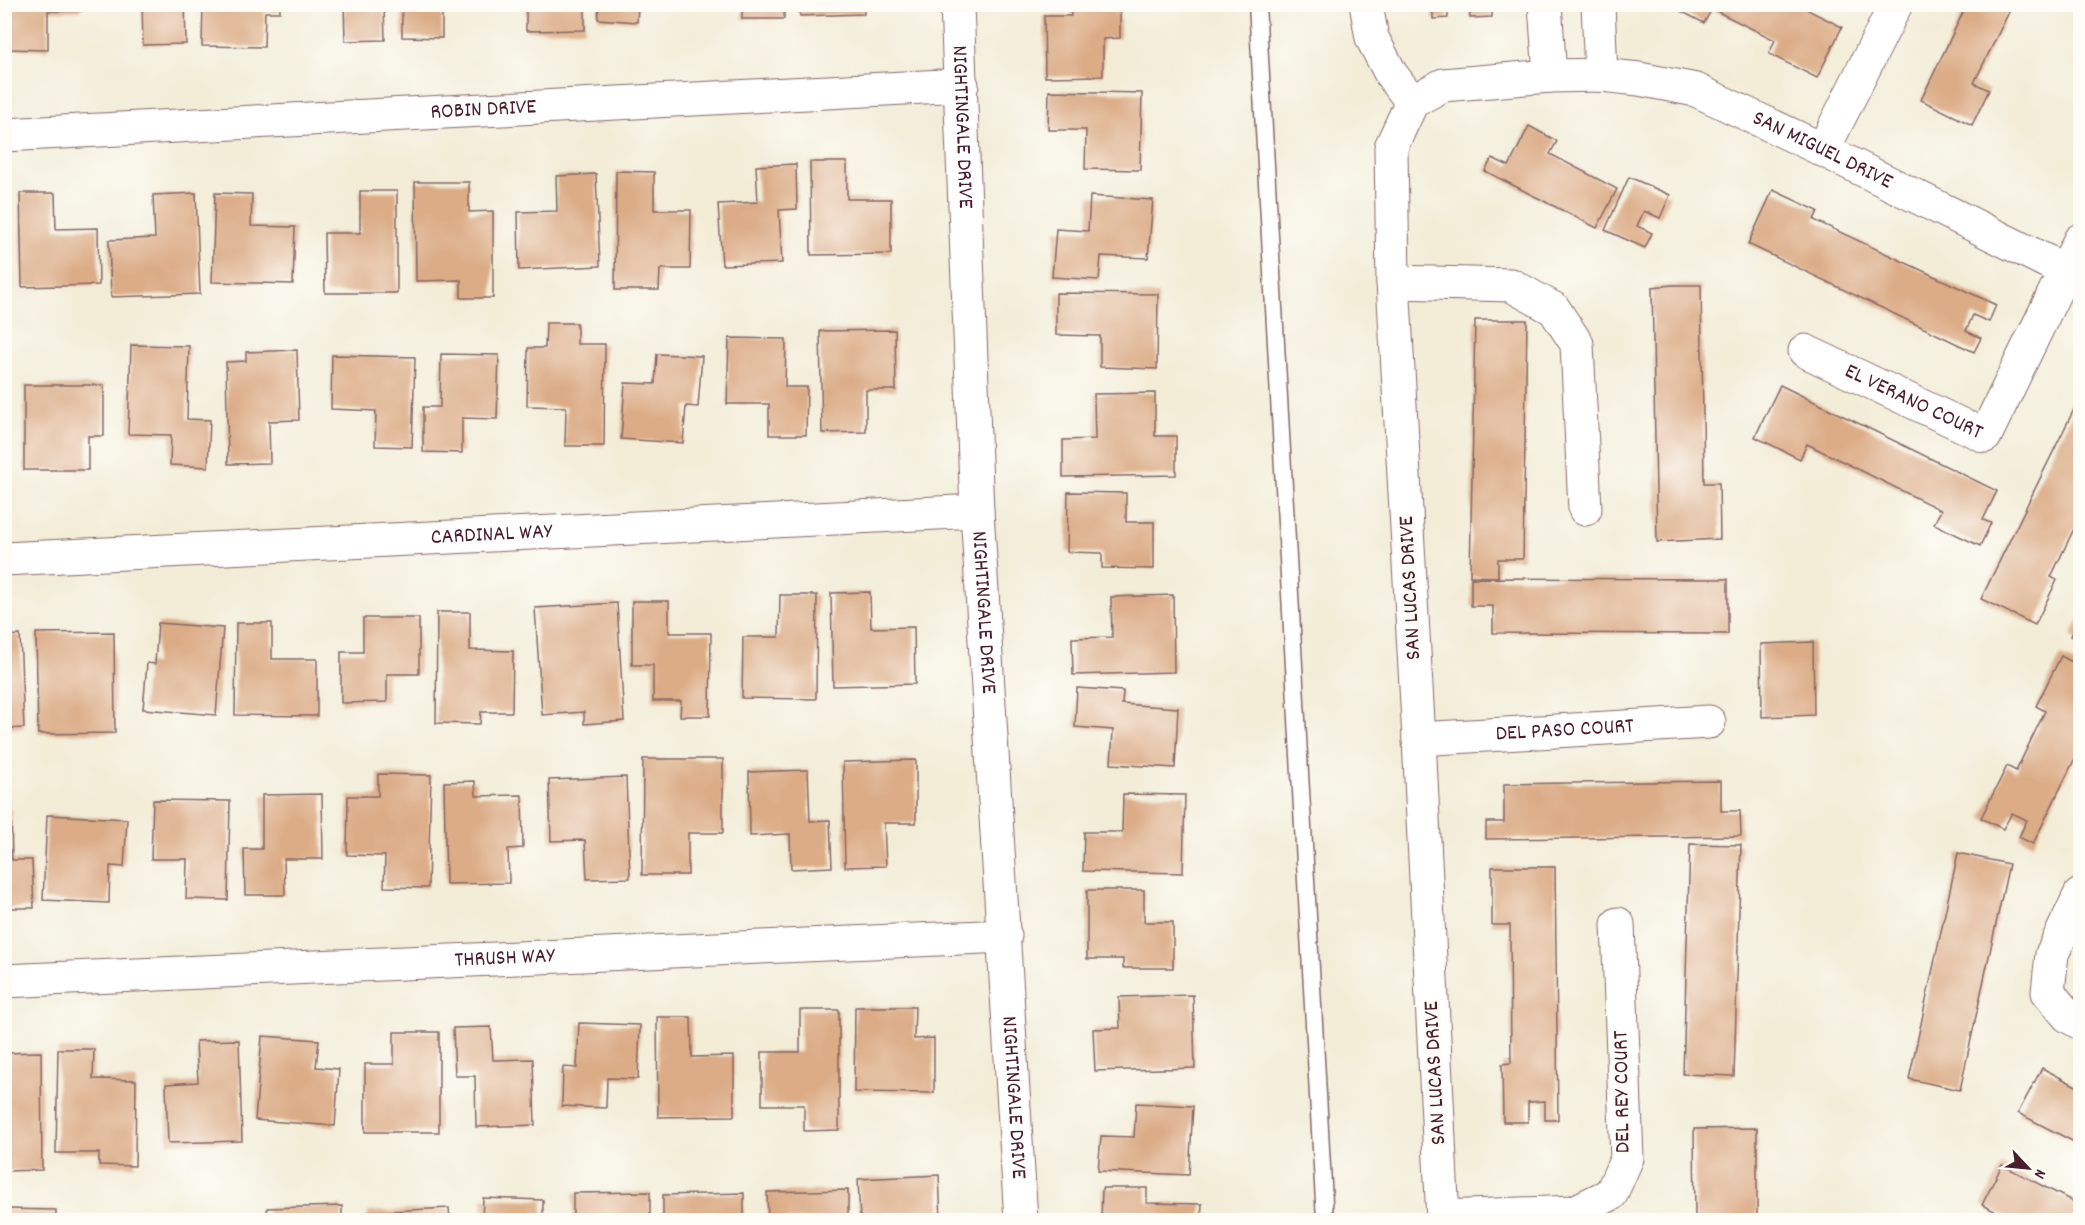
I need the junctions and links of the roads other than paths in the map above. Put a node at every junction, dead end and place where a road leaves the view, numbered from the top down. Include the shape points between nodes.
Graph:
1 (957, 4) edge
2 (1257, 4) edge
3 (1366, 4) edge
4 (1545, 4) edge
5 (1598, 4) edge
6 (1896, 4) edge
7 (1601, 75) junction
8 (1550, 76) junction
9 (962, 85) junction
10 (1412, 102) junction
11 (4, 135) edge
12 (1823, 150) junction
13 (2080, 240) edge
14 (2073, 274) edge
15 (1394, 282) junction
16 (1805, 351) dead end
17 (1585, 509) dead end
18 (977, 511) junction
19 (4, 559) edge
20 (1709, 722) dead end
21 (1419, 739) junction
22 (2080, 895) edge
23 (1618, 924) dead end
24 (1005, 936) junction
25 (4, 981) edge
26 (2080, 1023) edge
27 (1443, 1219) edge
28 (1021, 1221) edge
29 (1324, 1221) edge

1 - 9 street, NIGHTINGALE DRIVE
2 - 29 lane
3 - 10 street via 1372,38
4 - 8 street
5 - 7 street
6 - 12 street
7 - 8 street, SAN MIGUEL DRIVE
7 - 12 street, SAN MIGUEL DRIVE via 1696,90
8 - 10 street via 1443,85
9 - 11 street, ROBIN DRIVE
9 - 18 street, NIGHTINGALE DRIVE
10 - 15 street, SAN LUCAS DRIVE via 1391,147
12 - 14 street, SAN MIGUEL DRIVE
13 - 14 street
14 - 16 street, EL VERANO COURT via 1985,436
15 - 17 street via 1511,285 1554,309 1577,344
15 - 21 street, SAN LUCAS DRIVE
18 - 19 street, CARDINAL WAY
18 - 24 street, NIGHTINGALE DRIVE
20 - 21 street, DEL PASO COURT
21 - 27 street, SAN LUCAS DRIVE
22 - 26 street via 2052,954 2048,992 2068,1016
23 - 27 street, DEL REY COURT via 1627,1158 1611,1194 1574,1212
24 - 25 street, THRUSH WAY
24 - 28 street, NIGHTINGALE DRIVE

